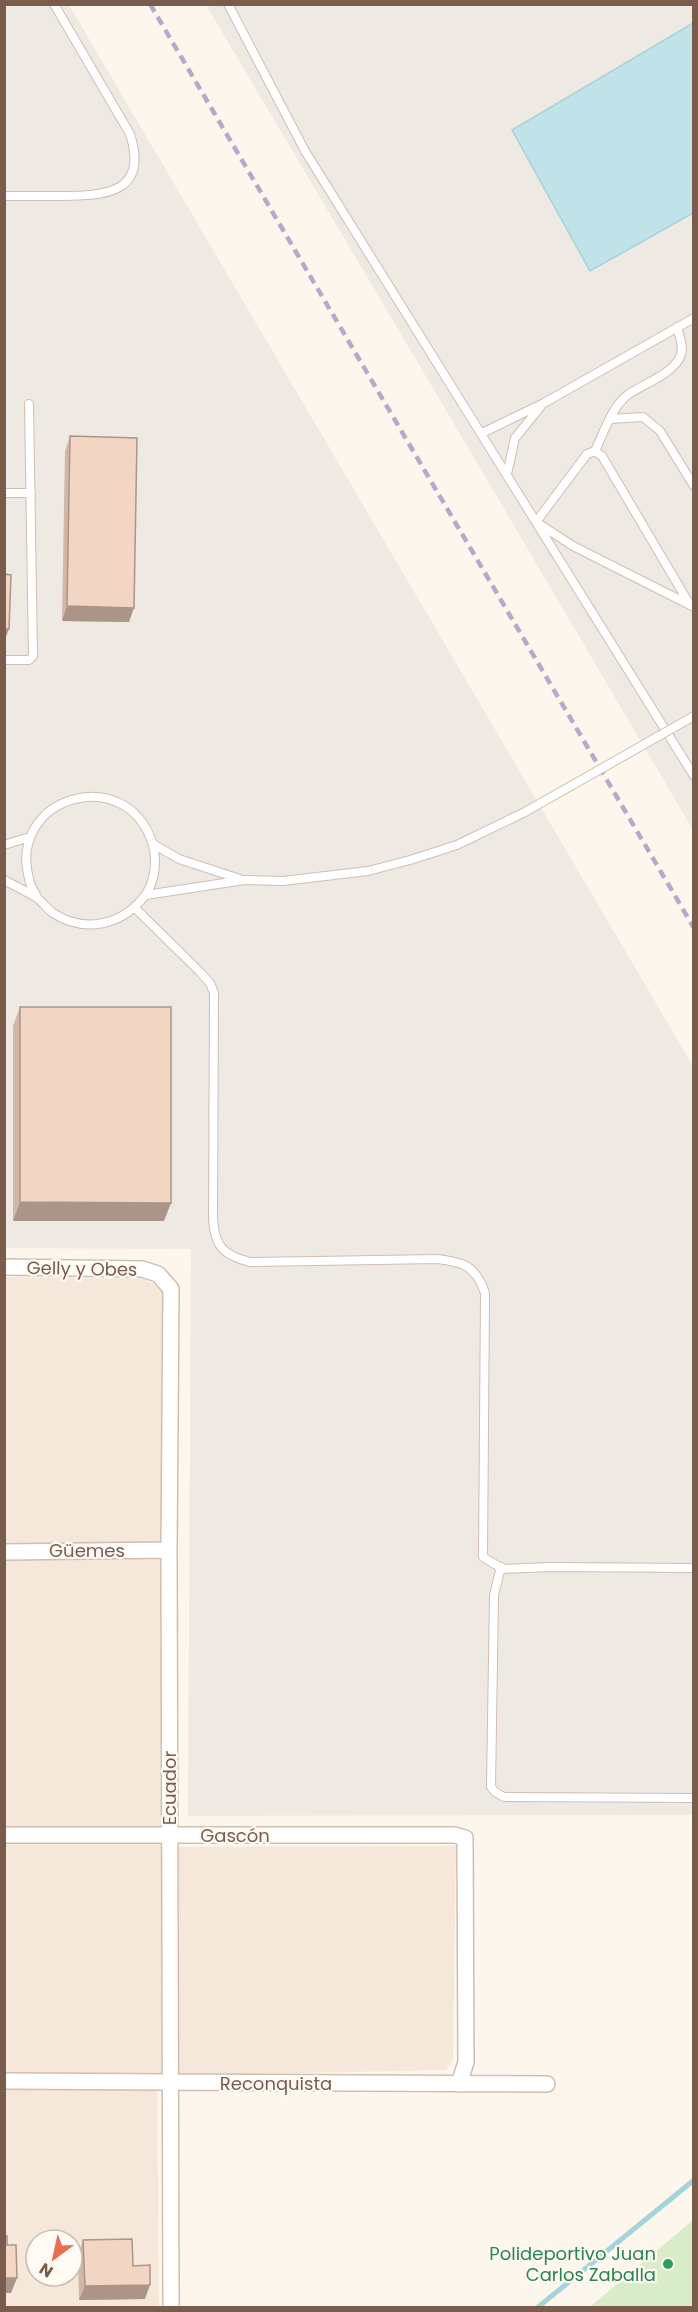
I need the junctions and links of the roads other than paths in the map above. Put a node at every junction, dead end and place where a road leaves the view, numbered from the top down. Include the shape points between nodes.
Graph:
1 (54, 4) edge
2 (228, 4) edge
3 (4, 196) edge
4 (693, 318) edge
5 (677, 327) junction
6 (544, 403) junction
7 (29, 404) dead end
8 (610, 419) junction
9 (482, 433) junction
10 (595, 451) junction
11 (507, 475) junction
12 (693, 486) edge
13 (4, 493) edge
14 (30, 493) junction
15 (536, 522) junction
16 (692, 606) edge
17 (4, 660) edge
18 (693, 716) edge
19 (693, 776) edge
20 (30, 837) junction
21 (4, 844) edge
22 (153, 844) junction
23 (4, 880) edge
24 (244, 880) junction
25 (146, 895) junction
26 (38, 899) junction
27 (135, 909) junction
28 (4, 1267) edge
29 (158, 1274) joint
30 (169, 1550) junction
31 (4, 1551) edge
32 (501, 1567) junction
33 (693, 1568) edge
34 (693, 1798) edge
35 (4, 1835) edge
36 (170, 1836) junction
37 (4, 2081) edge
38 (171, 2083) junction
39 (459, 2084) junction
40 (547, 2084) dead end
41 (171, 2307) edge

1 - 3 lane via 130,134 136,156 134,169 130,178 110,193
2 - 9 lane via 305,151
4 - 5 lane
5 - 6 lane
5 - 8 lane via 682,351 678,361 624,398
6 - 9 lane
6 - 11 lane via 515,438
7 - 14 lane
8 - 10 lane
8 - 12 lane via 643,417 660,431
9 - 11 lane
10 - 15 lane via 587,454
10 - 16 lane via 602,456
11 - 15 lane
13 - 14 lane
14 - 17 lane via 33,656 28,660
15 - 16 lane via 573,546
15 - 19 lane
18 - 24 lane, bridge via 525,812 457,845 378,868 283,881
20 - 21 lane
20 - 22 lane via 38,823 56,807 78,797 94,796 110,799 138,816
20 - 26 lane via 27,869
22 - 24 lane via 179,859
22 - 25 lane via 154,870
23 - 26 lane
24 - 25 lane
25 - 27 lane
26 - 27 lane via 51,912 84,925 120,919
27 - 32 lane via 200,972 214,993 213,1219 220,1247 231,1257 250,1262 456,1261 480,1277 485,1293 483,1557
28 - 29 street, Gelly y Obes via 142,1269
29 - 30 street, Ecuador via 171,1289
30 - 31 street, Güemes
30 - 36 street, Ecuador
32 - 33 lane
32 - 34 lane via 494,1595 491,1787 495,1792 504,1797
35 - 36 street, Gascón
36 - 38 street, Ecuador
36 - 39 street, Gascón via 465,1838 466,2062
37 - 38 street, Reconquista
38 - 39 street, Reconquista
38 - 41 street, Ecuador
39 - 40 street, Reconquista

